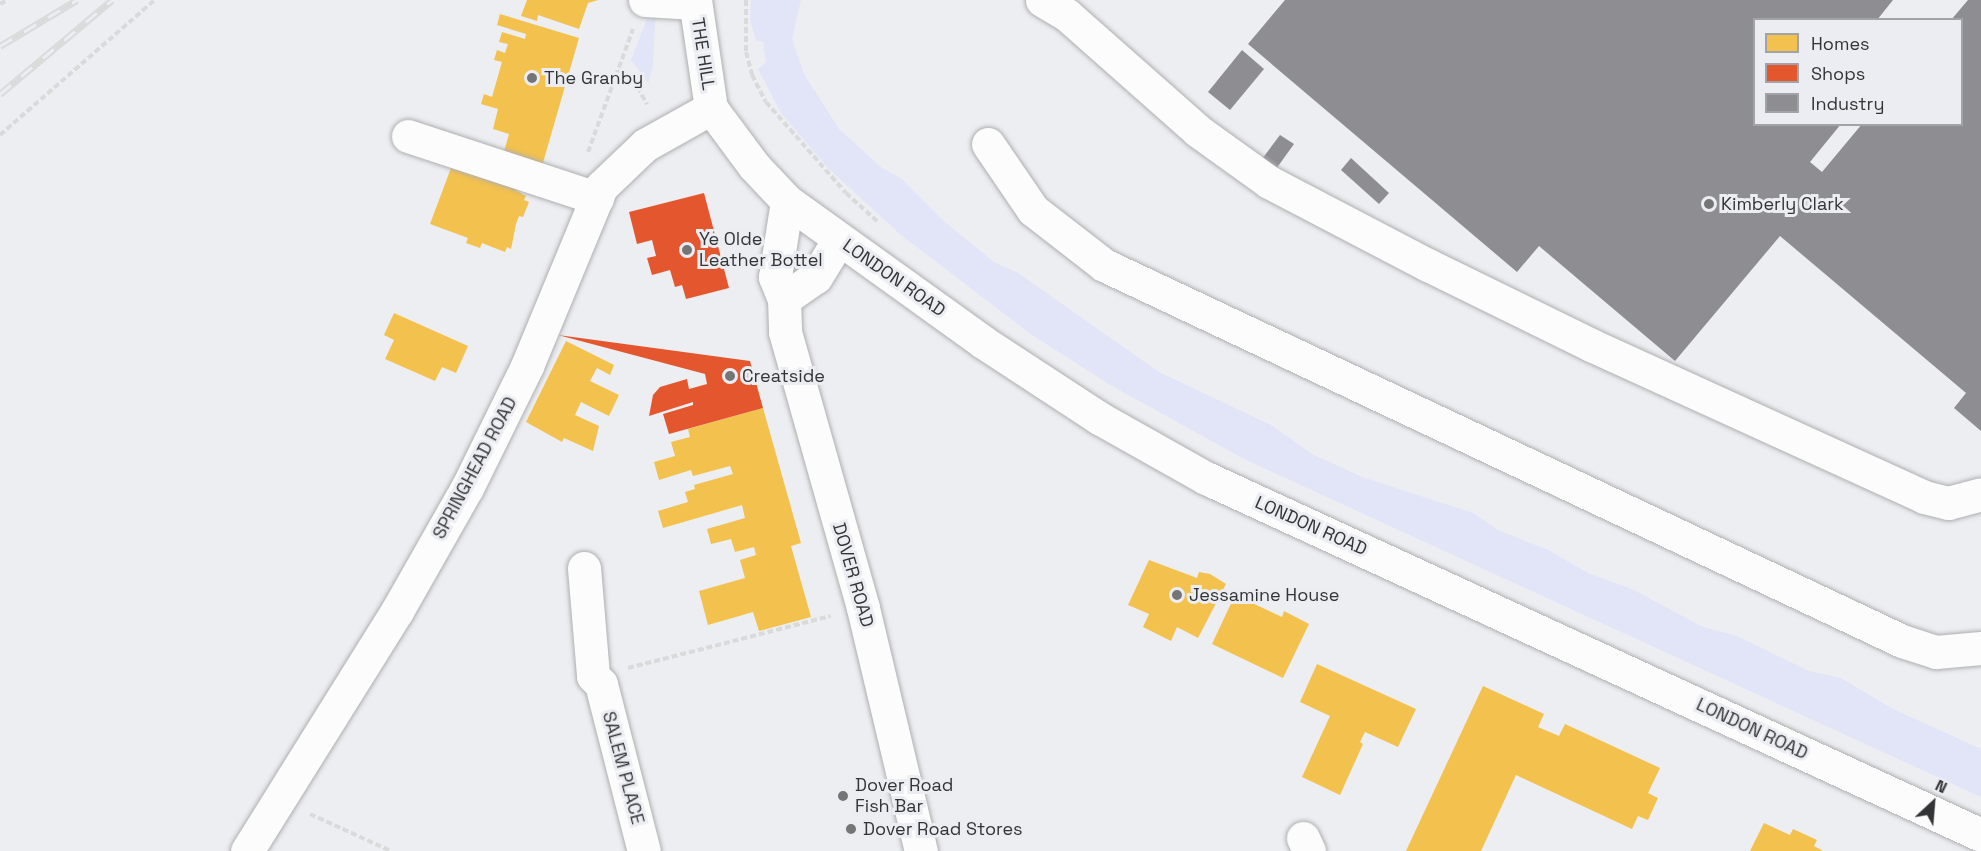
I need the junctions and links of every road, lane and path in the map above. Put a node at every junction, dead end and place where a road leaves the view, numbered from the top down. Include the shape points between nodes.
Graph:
1 (8, 0) edge
2 (155, 0) edge
3 (645, 0) edge
4 (746, 0) edge
5 (1042, 0) edge
6 (695, 1) edge
7 (0, 4) edge
8 (617, 71) dead end
9 (711, 108) junction
10 (0, 135) edge
11 (661, 135) junction
12 (408, 136) dead end
13 (988, 144) dead end
14 (597, 198) junction
15 (787, 201) junction
16 (886, 229) dead end
17 (839, 239) junction
18 (784, 299) junction
19 (1981, 494) edge
20 (584, 568) dead end
21 (863, 608) junction
22 (1981, 648) edge
23 (601, 684) junction
24 (306, 812) dead end
25 (1981, 835) edge
26 (247, 851) edge
27 (391, 851) edge
28 (644, 851) edge
29 (921, 851) edge

1 - 7 path
2 - 10 path
3 - 6 street
4 - 16 path via 746,52 766,102 846,193
5 - 19 street via 1067,15 1198,131 1269,182 1591,345 1924,497 1948,503
6 - 9 street, THE HILL
8 - 11 path via 636,82
9 - 11 street, SPRINGHEAD ROAD
9 - 15 street, LONDON ROAD via 754,166
11 - 14 street, SPRINGHEAD ROAD via 628,159 604,183
12 - 14 street
13 - 22 street via 1033,210 1104,265 1902,641 1936,652
14 - 26 street, SPRINGHEAD ROAD via 527,366 466,488 397,610
15 - 17 street, LONDON ROAD
15 - 18 street, DOVER ROAD via 775,277
17 - 18 street via 816,277
17 - 25 street, LONDON ROAD via 1025,370 1174,462
18 - 21 street, DOVER ROAD via 789,350
20 - 23 street, SALEM PLACE via 593,676
21 - 23 path via 608,673
21 - 29 street, DOVER ROAD
23 - 28 street, SALEM PLACE
24 - 27 path

